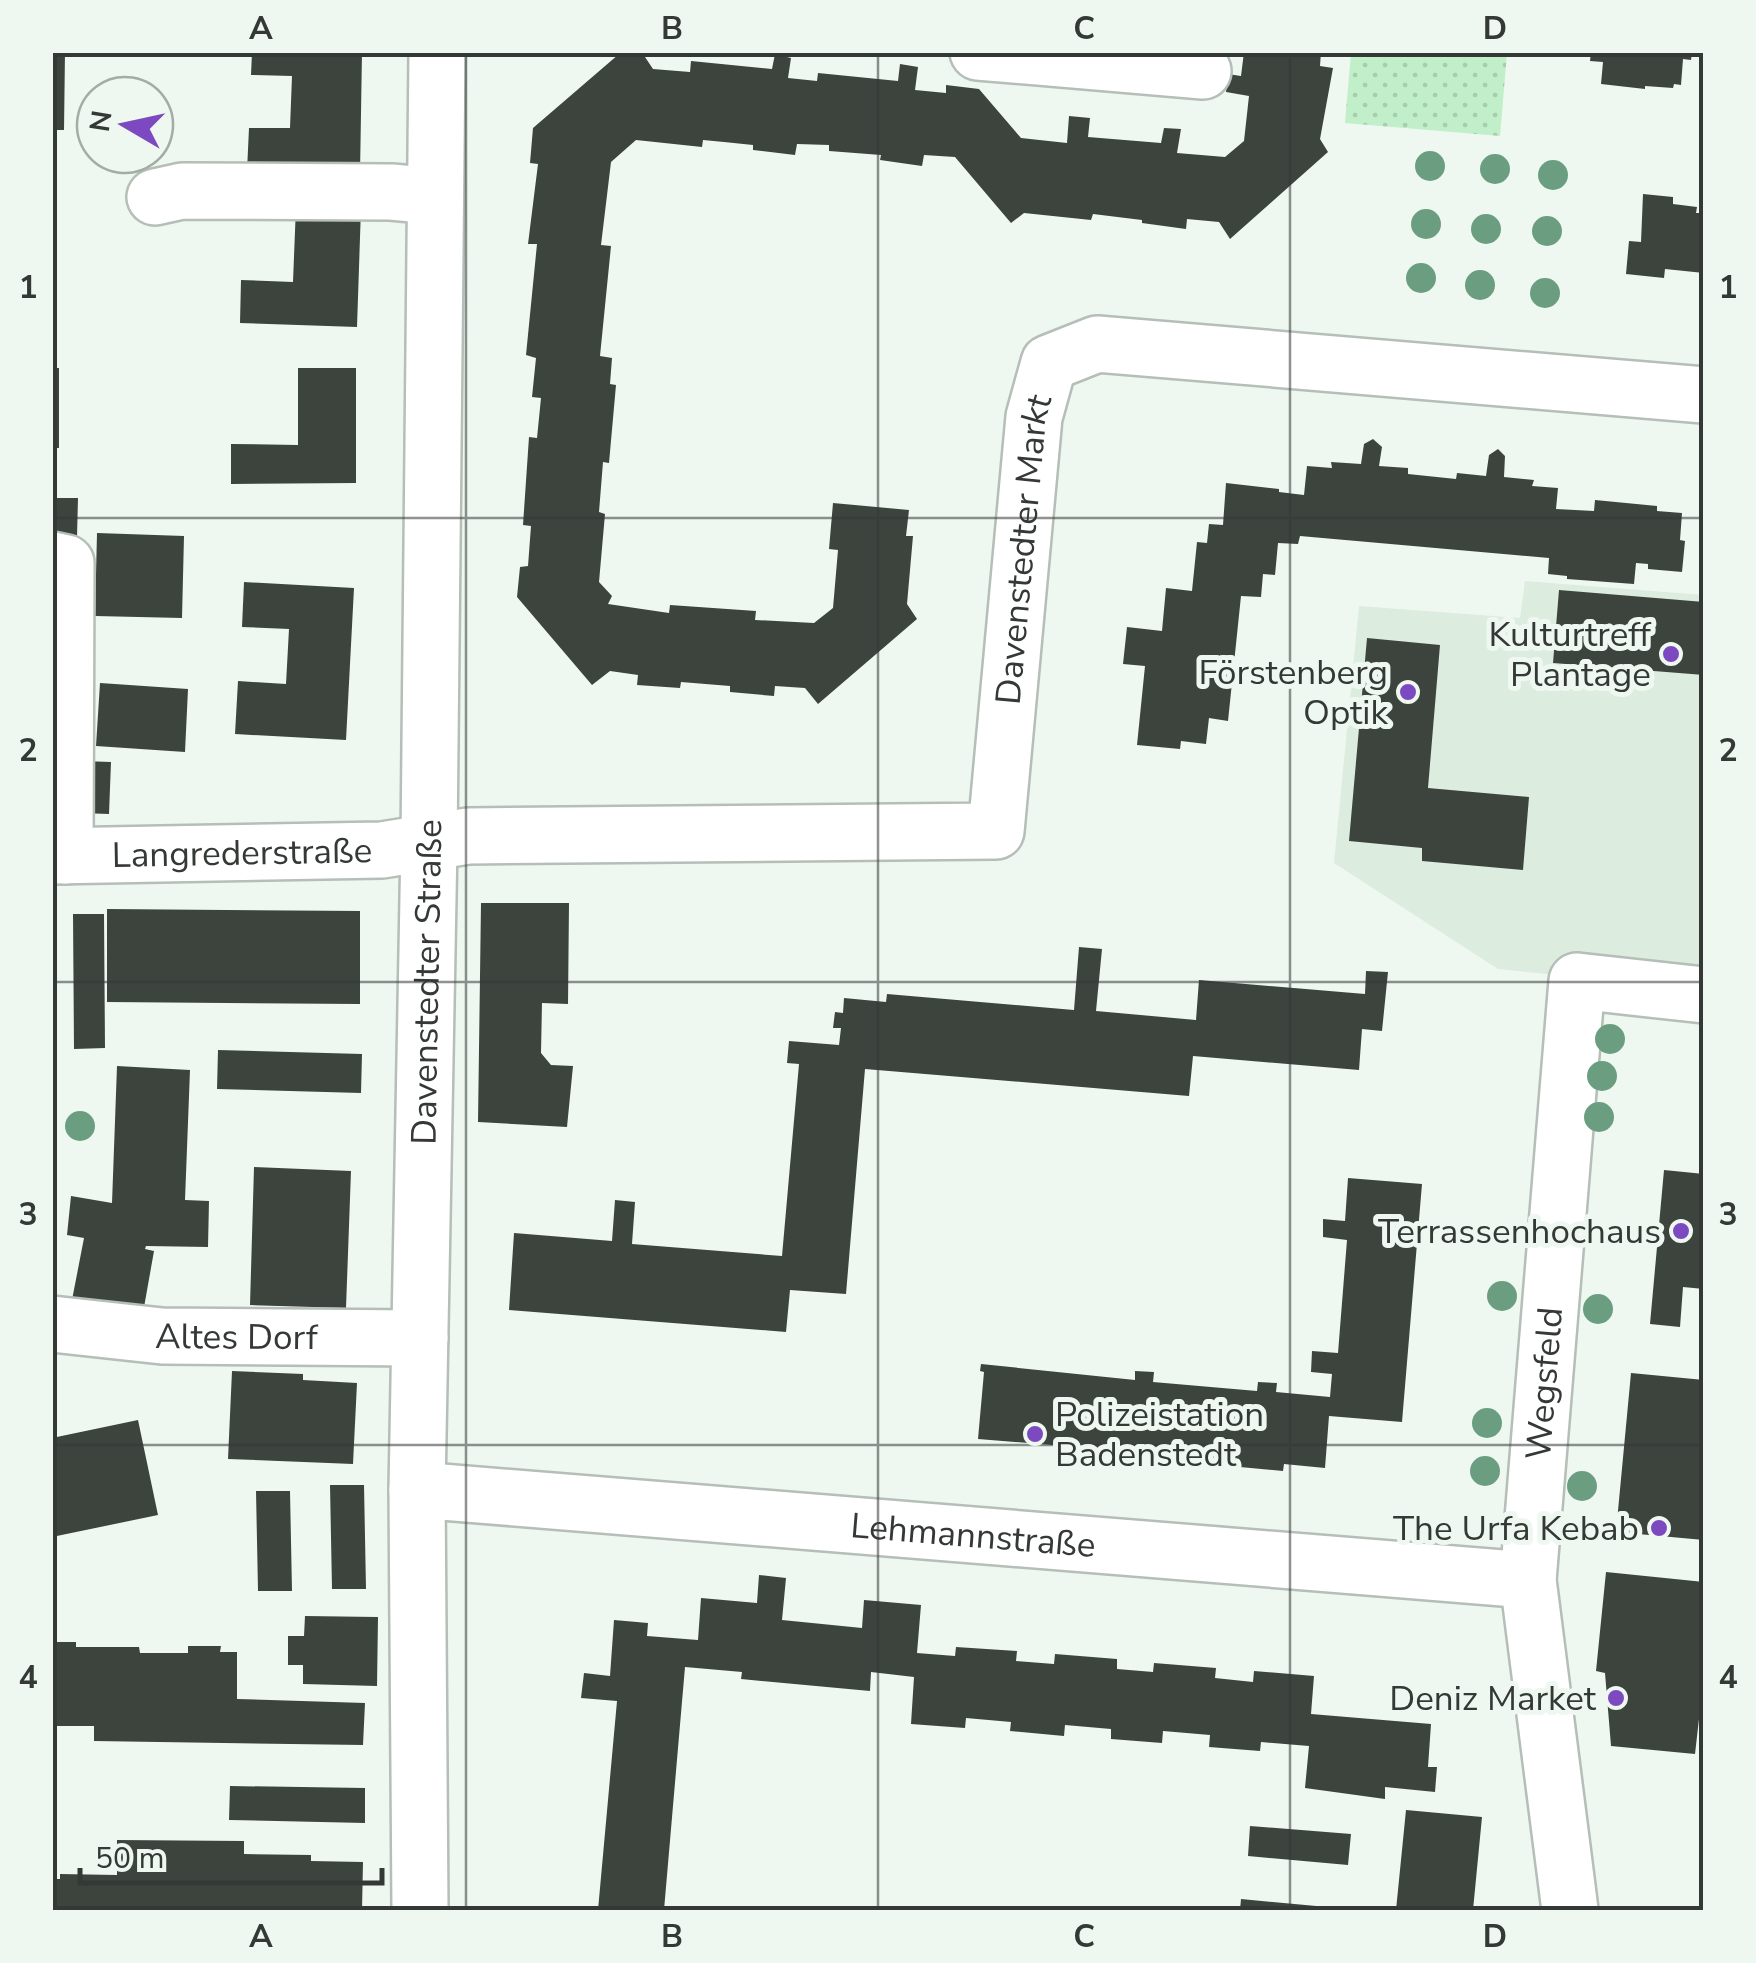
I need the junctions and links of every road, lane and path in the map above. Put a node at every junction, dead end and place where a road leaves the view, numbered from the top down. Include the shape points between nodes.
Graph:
1 (437, 52) edge
2 (978, 52) edge
3 (991, 53) edge
4 (1202, 71) dead end
5 (435, 196) junction
6 (156, 197) dead end
7 (1704, 395) edge
8 (52, 560) edge
9 (430, 843) junction
10 (59, 856) edge
11 (1704, 995) edge
12 (52, 1324) edge
13 (420, 1338) junction
14 (418, 1490) junction
15 (1528, 1580) junction
16 (420, 1910) edge
17 (1570, 1910) edge

1 - 5 street, Davenstedter Straße
2 - 3 street
3 - 4 street
5 - 6 street via 201,190
5 - 9 street, Davenstedter Straße
7 - 9 street, Davenstedter Markt via 1097,344 1049,363 1034,417 996,831 468,836
8 - 10 street via 66,562
9 - 10 street, Langrederstraße via 382,850
9 - 13 street, Davenstedter Straße
11 - 15 street, Wegsfeld via 1577,981
12 - 13 street, Altes Dorf via 162,1336
13 - 14 street, Davenstedter Straße
14 - 15 street, Lehmannstraße
14 - 16 street, Davenstedter Straße
15 - 17 street, Wegsfeld

